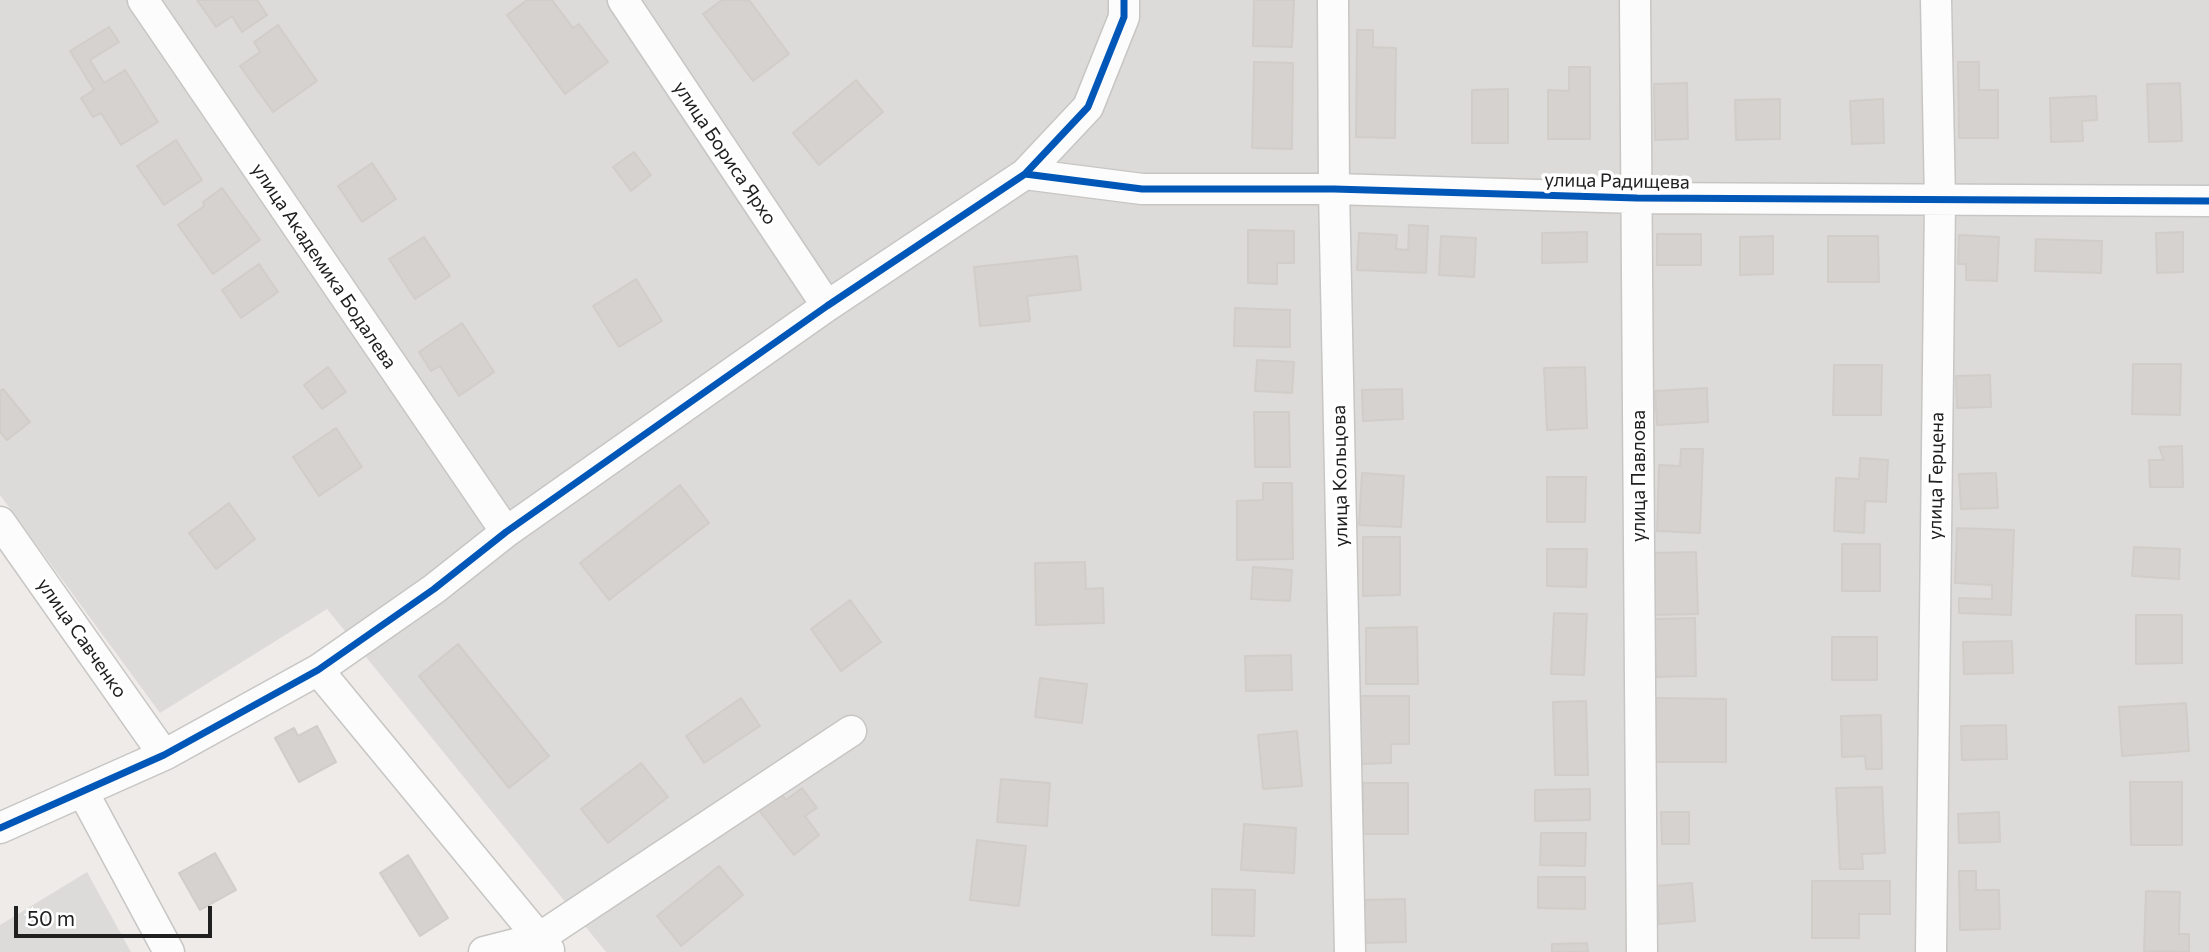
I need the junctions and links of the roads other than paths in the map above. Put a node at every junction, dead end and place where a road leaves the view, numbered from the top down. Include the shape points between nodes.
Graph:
1 (143, 0) edge
2 (623, 0) edge
3 (1124, 0) edge
4 (1333, 0) edge
5 (1635, 0) edge
6 (1936, 0) edge
7 (1024, 174) junction
8 (1334, 189) junction
9 (1637, 198) junction
10 (1940, 201) junction
11 (2209, 201) edge
12 (827, 306) junction
13 (0, 522) edge
14 (506, 531) junction
15 (318, 670) junction
16 (850, 731) dead end
17 (164, 755) junction
18 (83, 792) junction
19 (0, 828) edge
20 (545, 945) edge
21 (169, 952) edge
22 (484, 952) edge
23 (1350, 952) edge
24 (1642, 952) edge
25 (1931, 952) edge

1 - 14 street, улица Академика Бодалева
2 - 12 street, улица Бориса Ярхо
3 - 7 street via 1124,17 1088,107
4 - 8 street, улица Кольцова
5 - 9 street, улица Павлова
6 - 10 street, улица Герцена
7 - 8 street, улица Радищева via 1142,189
7 - 12 street
8 - 9 street, улица Радищева
8 - 23 street, улица Кольцова
9 - 10 street, улица Радищева
9 - 24 street, улица Павлова
10 - 11 street, улица Радищева
10 - 25 street, улица Герцена
12 - 14 street
13 - 17 street, улица Савченко
14 - 15 street via 434,589
15 - 17 street
15 - 20 street
16 - 20 street
17 - 18 street
18 - 19 street
18 - 21 street
20 - 22 street

